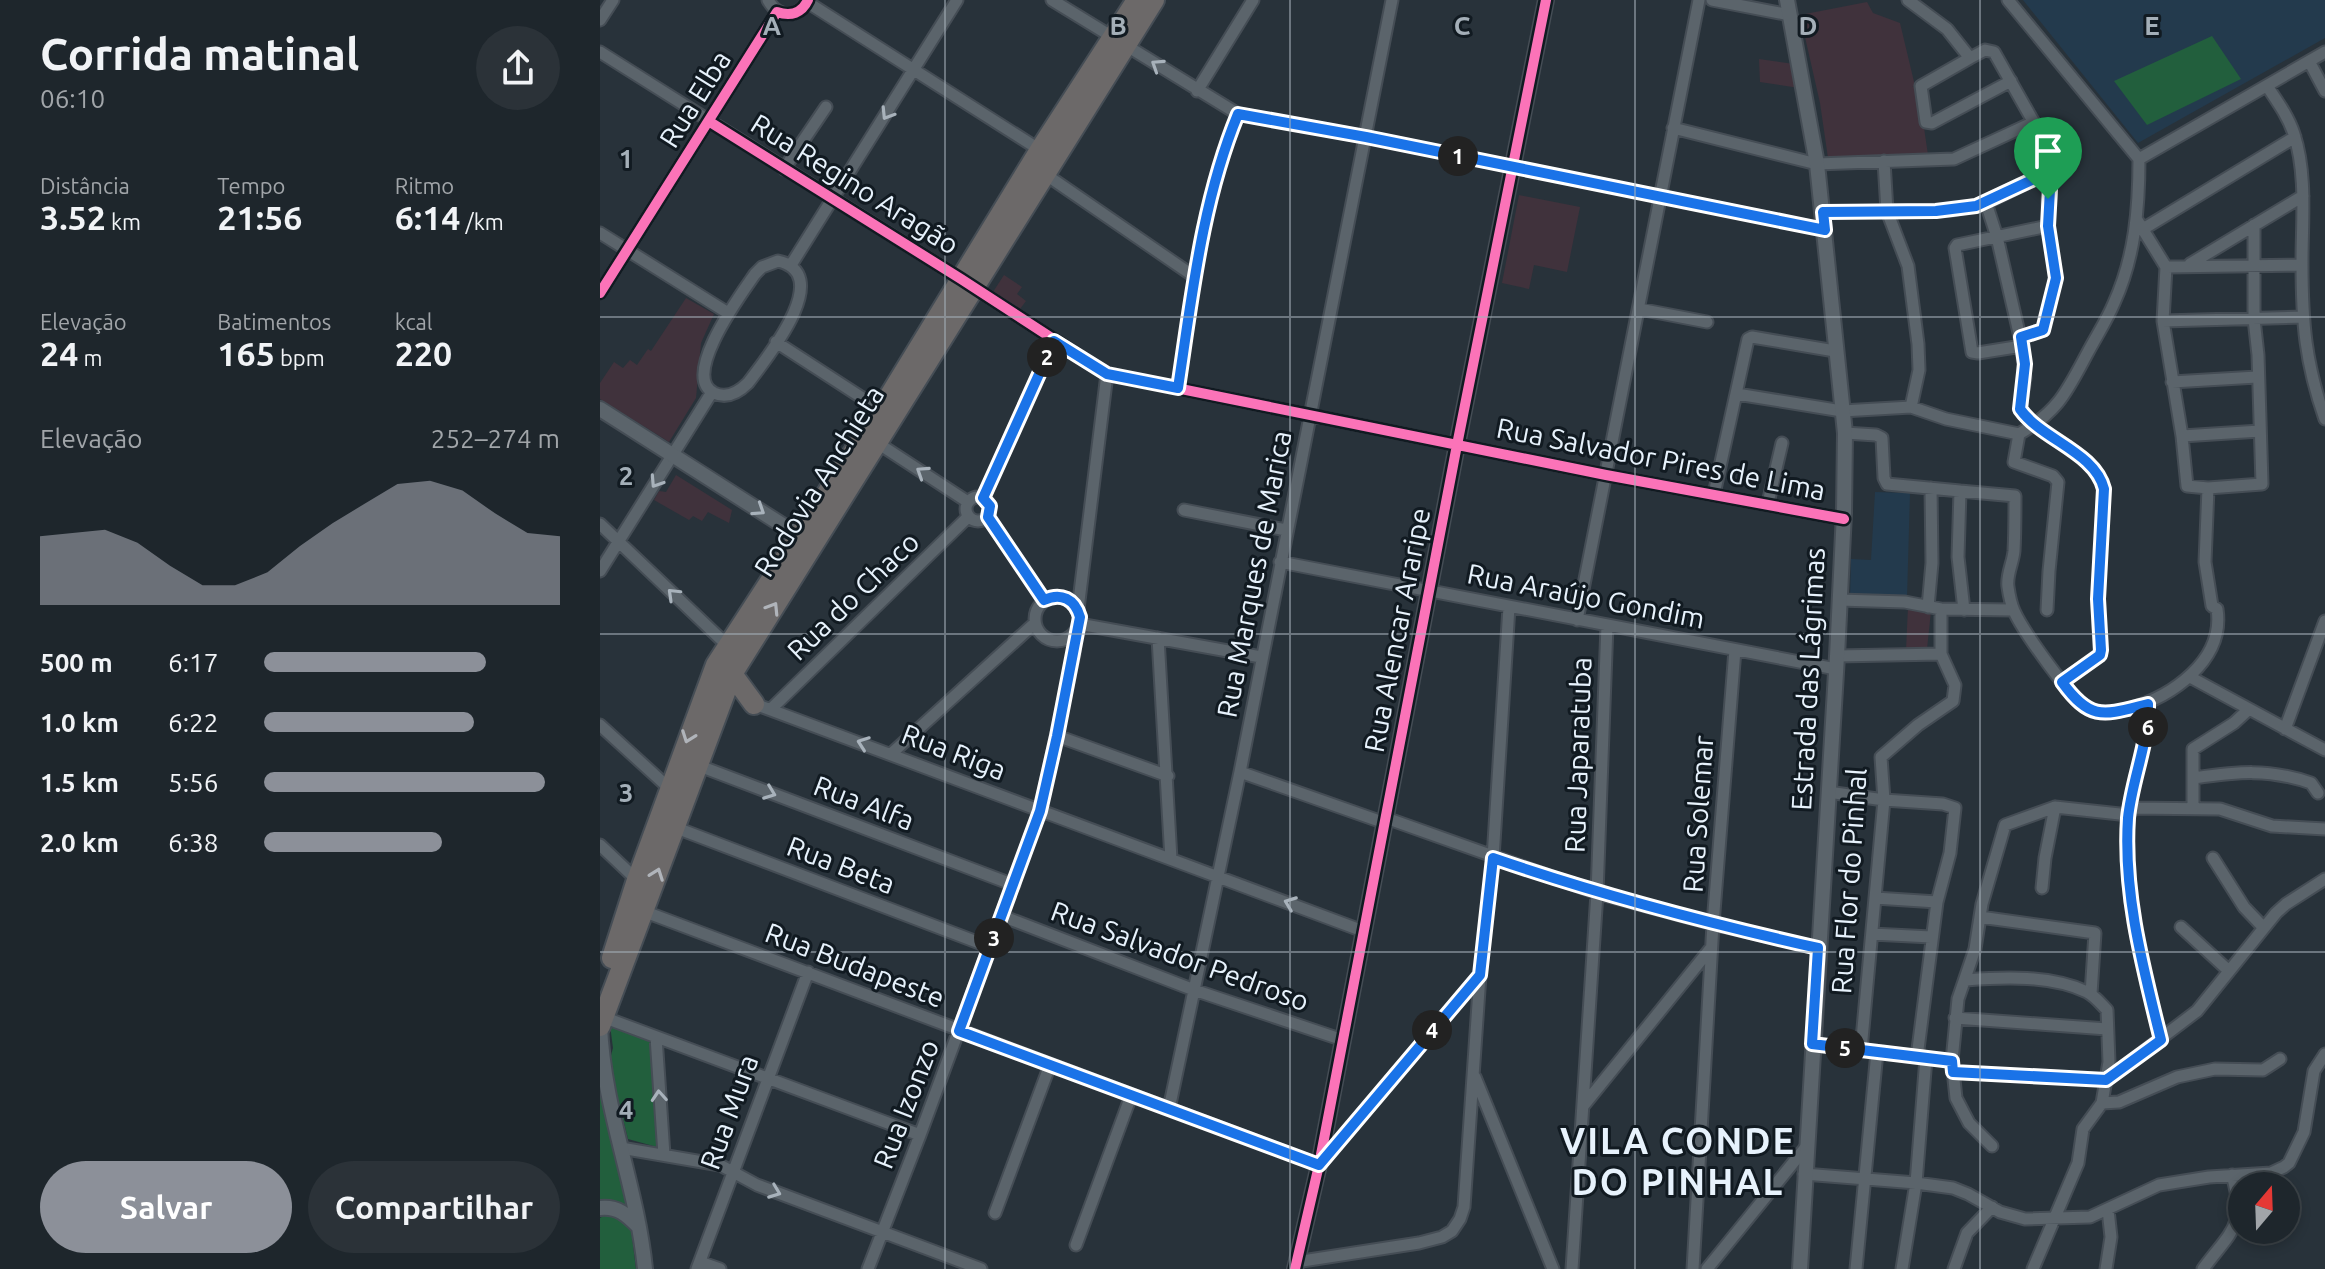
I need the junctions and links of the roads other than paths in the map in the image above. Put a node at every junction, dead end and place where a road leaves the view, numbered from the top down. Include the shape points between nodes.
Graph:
1 (613, 0) edge
2 (768, 0) edge
3 (957, 0) edge
4 (1052, 0) edge
5 (1137, 0) edge
6 (1154, 0) edge
7 (1253, 0) edge
8 (1392, 0) edge
9 (1546, 0) edge
10 (1699, 0) edge
11 (1712, 0) edge
12 (1908, 0) edge
13 (2008, 0) edge
14 (807, 1) edge
15 (1789, 8) edge
16 (777, 12) junction
17 (600, 20) edge
18 (1119, 42) junction
19 (600, 52) edge
20 (2325, 52) edge
21 (1970, 58) junction
22 (2309, 61) junction
23 (915, 70) junction
24 (2011, 81) junction
25 (2267, 86) junction
26 (1197, 91) junction
27 (2325, 91) edge
28 (826, 107) dead end
29 (1238, 114) junction
30 (710, 122) junction
31 (2034, 122) junction
32 (1673, 128) junction
33 (1366, 137) junction
34 (2295, 137) junction
35 (1040, 150) junction
36 (2139, 159) junction
37 (1884, 161) junction
38 (1817, 164) junction
39 (1513, 167) junction
40 (784, 169) junction
41 (2051, 171) junction
42 (1045, 174) junction
43 (2303, 196) junction
44 (1659, 198) junction
45 (833, 200) junction
46 (1986, 203) junction
47 (1887, 211) junction
48 (1823, 212) junction
49 (2140, 225) junction
50 (2254, 225) junction
51 (2048, 226) junction
52 (1825, 230) junction
53 (600, 233) edge
54 (1997, 237) junction
55 (627, 250) junction
56 (791, 265) junction
57 (2302, 265) junction
58 (2188, 266) junction
59 (2256, 266) junction
60 (2166, 267) junction
61 (1195, 277) junction
62 (968, 283) junction
63 (600, 293) edge
64 (1639, 309) junction
65 (728, 313) junction
66 (2303, 317) junction
67 (2254, 319) junction
68 (2163, 321) junction
69 (1707, 322) dead end
70 (1054, 341) junction
71 (776, 342) junction
72 (2022, 342) junction
73 (1835, 351) junction
74 (1107, 374) junction
75 (2257, 377) junction
76 (2172, 382) junction
77 (1178, 388) junction
78 (712, 392) junction
79 (1737, 394) junction
80 (1911, 407) junction
81 (600, 409) edge
82 (881, 410) junction
83 (1842, 411) junction
84 (1308, 414) junction
85 (2325, 419) edge
86 (2033, 425) junction
87 (2260, 431) junction
88 (1845, 433) junction
89 (2019, 434) junction
90 (2182, 436) junction
91 (876, 442) junction
92 (1782, 443) dead end
93 (1457, 445) junction
94 (673, 455) junction
95 (1606, 475) junction
96 (1931, 488) junction
97 (2208, 488) junction
98 (1960, 491) junction
99 (1714, 494) junction
100 (983, 498) junction
101 (968, 502) junction
102 (1768, 503) junction
103 (1184, 510) dead end
104 (968, 517) junction
105 (988, 517) junction
106 (1844, 519) junction
107 (600, 524) edge
108 (1286, 530) junction
109 (798, 535) junction
110 (618, 541) junction
111 (1280, 562) junction
112 (600, 571) edge
113 (1431, 590) junction
114 (1044, 600) junction
115 (1839, 600) junction
116 (1509, 607) junction
117 (1928, 607) junction
118 (1078, 609) junction
119 (1941, 609) junction
120 (1964, 610) junction
121 (2013, 610) junction
122 (2047, 610) dead end
123 (1577, 620) junction
124 (2325, 621) edge
125 (1035, 623) junction
126 (1607, 625) junction
127 (1077, 628) junction
128 (1158, 638) junction
129 (2321, 643) edge
130 (728, 646) junction
131 (1735, 650) junction
132 (1941, 654) junction
133 (1261, 657) junction
134 (1836, 662) junction
135 (2190, 677) junction
136 (2062, 682) junction
137 (721, 684) junction
138 (2148, 704) junction
139 (762, 707) junction
140 (2248, 710) junction
141 (600, 725) edge
142 (2285, 729) junction
143 (1057, 736) junction
144 (2325, 750) edge
145 (892, 753) junction
146 (697, 765) junction
147 (1240, 772) junction
148 (1168, 776) junction
149 (2194, 778) junction
150 (670, 789) junction
151 (1828, 792) junction
152 (2318, 793) dead end
153 (1884, 800) junction
154 (2055, 807) junction
155 (2193, 808) junction
156 (1040, 811) junction
157 (2129, 811) junction
158 (1385, 820) junction
159 (674, 827) junction
160 (2325, 829) edge
161 (600, 845) edge
162 (1493, 858) junction
163 (2213, 858) dead end
164 (1171, 859) junction
165 (1218, 876) junction
166 (2325, 879) edge
167 (637, 880) junction
168 (1014, 885) junction
169 (2042, 888) dead end
170 (1597, 893) junction
171 (1875, 898) junction
172 (1937, 902) junction
173 (643, 911) junction
174 (1002, 916) junction
175 (1980, 917) junction
176 (1713, 924) junction
177 (2181, 927) dead end
178 (2263, 927) junction
179 (1363, 931) junction
180 (1872, 934) junction
181 (1931, 937) junction
182 (990, 947) junction
183 (1712, 947) junction
184 (1818, 948) junction
185 (607, 958) edge
186 (2229, 971) junction
187 (808, 972) junction
188 (1480, 975) junction
189 (1966, 980) junction
190 (1194, 990) junction
191 (600, 992) edge
192 (2091, 994) junction
193 (1955, 1018) junction
194 (601, 1023) edge
195 (2107, 1029) junction
196 (959, 1031) junction
197 (656, 1037) junction
198 (1343, 1040) junction
199 (2161, 1040) junction
200 (1812, 1044) junction
201 (1861, 1050) junction
202 (1877, 1052) junction
203 (2325, 1054) edge
204 (1922, 1057) junction
205 (2280, 1059) dead end
206 (1050, 1065) junction
207 (1952, 1066) junction
208 (1474, 1075) junction
209 (767, 1078) junction
210 (2106, 1080) junction
211 (1131, 1096) junction
212 (2102, 1103) junction
213 (1583, 1106) junction
214 (1169, 1109) junction
215 (920, 1135) junction
216 (1992, 1146) dead end
217 (1806, 1147) junction
218 (621, 1148) junction
219 (664, 1155) junction
220 (1319, 1165) junction
221 (733, 1171) junction
222 (2273, 1172) edge
223 (1804, 1174) junction
224 (2228, 1176) edge
225 (1864, 1180) junction
226 (1916, 1183) junction
227 (1992, 1207) junction
228 (600, 1208) edge
229 (2108, 1210) junction
230 (995, 1213) dead end
231 (2053, 1219) junction
232 (639, 1228) junction
233 (882, 1232) junction
234 (2228, 1235) edge
235 (1076, 1245) dead end
236 (698, 1265) edge
237 (1296, 1266) edge
238 (645, 1269) edge
239 (720, 1269) edge
240 (868, 1269) edge
241 (981, 1269) edge
242 (1553, 1269) edge
243 (1572, 1269) edge
244 (1693, 1269) edge
245 (1707, 1269) edge
246 (1800, 1269) edge
247 (1856, 1269) edge
248 (1902, 1269) edge
249 (1954, 1269) edge
250 (2033, 1269) edge
251 (2106, 1269) edge
252 (2203, 1269) edge

1 - 17 street
2 - 16 street
3 - 23 street
4 - 18 street
5 - 18 highway, Rodovia Anchieta
6 - 18 highway, Rodovia Anchieta
7 - 26 street
8 - 33 street, Rua Marques de Marica
9 - 39 main road, Rua Alencar Araripe
10 - 32 street
11 - 15 street
12 - 21 street via 1947,29
13 - 36 street
14 - 16 street via 794,14
14 - 23 street
15 - 38 main road, Estrada das Lágrimas
16 - 30 street, Rua Elba
26 -> 18 street
18 - 35 highway, Rodovia Anchieta
18 - 42 highway, Rodovia Anchieta
19 - 30 street, Rua Regino Aragão
20 - 22 street
21 - 24 street via 1992,50
21 - 24 street via 1921,86 1926,122
22 - 25 street
22 - 27 street
23 - 35 street
23 -> 45 street
24 - 31 street
25 - 34 street
25 - 36 street
26 - 29 street
28 - 40 street
29 - 33 street
29 - 61 street via 1215,176
30 - 40 street, Rua Regino Aragão
30 - 55 street, Rua Elba
31 - 37 street via 1964,157
31 - 41 street via 2050,151
32 - 38 street
32 - 44 street
33 - 39 street
33 - 84 street, Rua Marques de Marica
34 - 43 street
34 - 49 street
35 - 62 highway, Rodovia Anchieta
36 - 49 street
37 - 38 street
37 - 47 street
38 - 48 main road, Estrada das Lágrimas
39 - 44 street
39 - 93 main road, Rua Alencar Araripe
40 - 45 street, Rua Regino Aragão
41 - 46 street
41 - 51 street
42 - 61 street
42 - 62 highway, Rodovia Anchieta
43 - 50 street
43 - 57 street
44 - 52 street
44 - 64 street
45 - 56 street
45 - 62 street, Rua Regino Aragão
46 - 47 street via 1953,210
46 - 54 street
47 - 48 street
47 - 80 street via 1911,281 1919,357
48 - 52 main road, Estrada das Lágrimas
49 - 60 street
49 - 86 street via 2111,309 2067,392
50 - 58 street
50 - 59 street
51 - 54 street
51 - 72 street via 2055,284 2043,330
52 - 73 main road, Estrada das Lágrimas
53 - 55 street
54 - 72 street
54 - 72 street via 1955,248 1971,350
55 - 63 street, Rua Elba
55 - 65 street
56 - 65 street via 778,261 762,267
56 - 71 street via 802,290
57 - 59 street
57 - 66 street
58 - 59 street
58 - 60 street
59 - 67 street
60 - 68 street
61 - 77 street
62 - 70 street, Rua Salvador Pires de Lima
62 - 82 highway, Rodovia Anchieta
62 - 91 highway, Rodovia Anchieta
64 - 69 street
64 - 95 street
65 - 78 street via 704,369
66 - 67 street
66 - 85 street via 2305,352
67 - 68 street
67 - 75 street
68 - 76 street
70 - 74 street, Rua Salvador Pires de Lima
70 - 100 street
71 - 78 street via 741,390 727,395
71 - 82 street
72 - 86 street via 2025,378 2020,409
73 - 79 street via 1749,338
73 - 83 main road, Estrada das Lágrimas
74 - 77 street, Rua Salvador Pires de Lima
74 - 118 street
75 - 76 street
75 - 87 street
76 - 90 street
77 - 84 street, Rua Salvador Pires de Lima
78 - 94 street
79 - 83 street
79 - 99 street
80 - 83 street
80 - 89 street
81 - 94 main road
82 - 109 highway, Rodovia Anchieta
83 - 88 main road, Estrada das Lágrimas
84 - 93 street, Rua Salvador Pires de Lima
84 - 108 street, Rua Marques de Marica
86 - 89 street
86 - 136 street via 2094,468 2104,489 2100,655
87 - 90 street
87 - 97 street via 2262,484
88 - 96 street via 1882,438 1887,484
88 - 106 main road, Estrada das Lágrimas
89 - 122 street via 2014,462 2058,482
90 - 97 street via 2187,486
101 -> 91 street
137 -> 91 highway, Rodovia Anchieta
92 - 102 street
93 - 95 street, Rua Salvador Pires de Lima
93 - 113 main road, Rua Alencar Araripe
94 -> 109 main road
94 -> 110 street
95 - 99 street, Rua Salvador Pires de Lima
95 - 123 street
96 - 98 street
96 - 117 street
97 - 135 street via 2205,562 2218,633
98 - 120 street via 1958,557
98 - 121 street via 2015,496 2014,554 2007,583
99 - 102 street, Rua Salvador Pires de Lima
100 - 101 street
100 - 105 street via 990,506
101 - 104 street
102 - 106 street, Rua Salvador Pires de Lima
103 - 108 street
104 - 105 street via 976,522
104 - 139 street, Rua do Chaco
105 - 114 street
106 - 115 main road, Estrada das Lágrimas
107 - 110 street
108 - 111 street, Rua Marques de Marica
109 - 130 highway, Rodovia Anchieta
110 - 112 street
130 -> 110 street
111 - 113 street, Rua Araújo Gondim
111 - 133 street, Rua Marques de Marica
113 - 116 street, Rua Araújo Gondim
113 - 158 main road, Rua Alencar Araripe
114 - 118 street via 1059,596
114 - 125 street
115 - 117 street
115 - 134 main road, Estrada das Lágrimas
116 - 123 street, Rua Araújo Gondim
116 - 162 street
117 - 119 street
118 - 127 street
119 - 120 street
119 - 132 street, Rua Flor do Pinhal
120 - 121 street
121 - 136 street
123 - 126 street, Rua Araújo Gondim
124 - 129 street
125 - 127 street via 1053,641
125 - 145 street
126 - 131 street, Rua Araújo Gondim
126 - 170 street, Rua Japaratuba
127 - 128 street
127 - 143 street, Rua Izonzo
128 - 133 street
128 - 148 street
129 - 142 street
130 - 137 highway, Rodovia Anchieta
131 - 134 street, Rua Araújo Gondim
131 - 176 street, Rua Solemar
132 - 134 street, Rua Araújo Gondim
132 - 153 street, Rua Flor do Pinhal via 1955,685 1953,701 1881,757
133 - 147 street, Rua Marques de Marica
134 - 151 main road, Estrada das Lágrimas
135 - 138 street
135 - 140 street
136 - 138 street via 2090,711
137 - 139 highway
137 - 146 highway, Rodovia Anchieta
137 -> 150 highway, Rodovia Anchieta
138 - 157 street via 2147,735
145 -> 139 street, Rua Riga
140 - 142 street
140 - 149 street via 2195,746
141 - 150 street
142 - 144 street
143 - 148 street
143 - 156 street, Rua Izonzo
145 - 156 street, Rua Riga
146 - 159 highway, Rodovia Anchieta
146 -> 168 street, Rua Alfa
147 - 158 street
147 - 165 street, Rua Marques de Marica
148 - 164 street
149 - 152 street via 2263,772 2311,783
149 - 155 street
150 - 167 highway, Rodovia Anchieta
151 - 153 street
151 - 184 main road, Estrada das Lágrimas
153 - 171 street, Rua Flor do Pinhal
153 - 172 street via 1955,808
154 - 157 street
154 - 169 street
154 - 175 street via 2005,825
155 - 157 street
155 - 160 street via 2231,811 2284,828
156 - 164 street, Rua Riga
156 - 168 street, Rua Izonzo
157 - 199 street via 2130,896
158 - 162 street
158 - 179 main road, Rua Alencar Araripe
173 -> 159 highway, Rodovia Anchieta
159 - 182 street, Rua Beta
161 - 167 street
162 - 170 street
162 - 188 street
163 - 178 street
164 - 165 street, Rua Riga
179 -> 165 street, Rua Riga
165 - 190 street, Rua Marques de Marica
166 - 178 street via 2286,904
167 - 185 highway, Rodovia Anchieta
168 - 174 street, Rua Izonzo
170 - 176 street
170 - 213 street, Rua Japaratuba
171 - 172 street
171 - 180 street, Rua Flor do Pinhal
172 - 181 street
173 - 187 street, Rua Budapeste
173 - 194 highway, Rodovia Anchieta
174 - 182 street, Rua Izonzo
174 - 190 street, Rua Salvador Pedroso
175 - 189 street
175 - 192 street via 2095,933
176 - 183 street, Rua Solemar
176 - 184 street
177 - 186 street
178 - 186 street
179 - 198 main road, Rua Alencar Araripe
180 - 181 street
180 - 201 street, Rua Flor do Pinhal
181 - 204 street
182 - 196 street, Rua Izonzo
183 - 213 street
183 - 244 street, Rua Solemar
184 - 200 main road, Estrada das Lágrimas
185 - 191 highway, Rodovia Anchieta
186 - 199 street via 2197,1011
187 - 196 street, Rua Budapeste
187 - 209 street, Rua Mura
188 - 208 street
188 - 220 street
189 - 192 street via 2007,977 2068,985
189 - 193 street
190 - 198 street, Rua Salvador Pedroso
190 - 214 street, Rua Marques de Marica
192 - 195 street via 2107,1010
193 - 195 street
193 - 207 street
194 - 197 street
194 - 218 main road via 605,1080
195 - 210 street
196 - 206 street, Rua Budapeste
196 - 215 street, Rua Izonzo
197 - 209 street
219 -> 197 street
198 - 220 main road, Rua Alencar Araripe
199 - 210 street
200 - 201 street
200 - 217 main road, Estrada das Lágrimas
201 - 202 street
202 - 204 street
202 - 225 street
203 - 222 street via 2314,1071 2304,1132 2289,1163
204 - 207 street
204 - 226 street
205 - 212 street via 2263,1070 2215,1069 2177,1077 2119,1102
206 - 211 street, Rua Budapeste
206 - 230 street
207 - 210 street
207 - 216 street via 1956,1098 1969,1123
208 - 237 street via 1464,1207 1452,1231 1419,1243
208 - 242 street
209 - 215 street
209 - 221 street, Rua Mura
210 - 212 street
211 - 214 street, Rua Budapeste
211 - 235 street
212 - 231 street via 2083,1129 2078,1163
213 - 243 street, Rua Japaratuba
214 - 220 street, Rua Budapeste
215 - 233 street, Rua Izonzo
217 - 223 main road, Estrada das Lágrimas
217 - 245 street
218 - 219 street
218 - 232 main road
219 - 221 street
220 - 237 main road, Rua Alencar Araripe
221 -> 233 street
221 - 236 street, Rua Mura
223 - 225 street
223 - 246 main road, Estrada das Lágrimas
224 - 229 street via 2159,1185
225 - 226 street
225 - 247 street
226 - 227 street via 1953,1188
226 - 248 street
227 - 231 street via 2025,1219
227 - 249 street via 1967,1233
228 - 232 main road via 624,1212
229 - 231 street via 2078,1219
229 - 251 street
231 - 250 street
232 - 238 main road
233 - 240 street, Rua Izonzo
233 - 241 street
234 - 252 street
236 - 239 street

